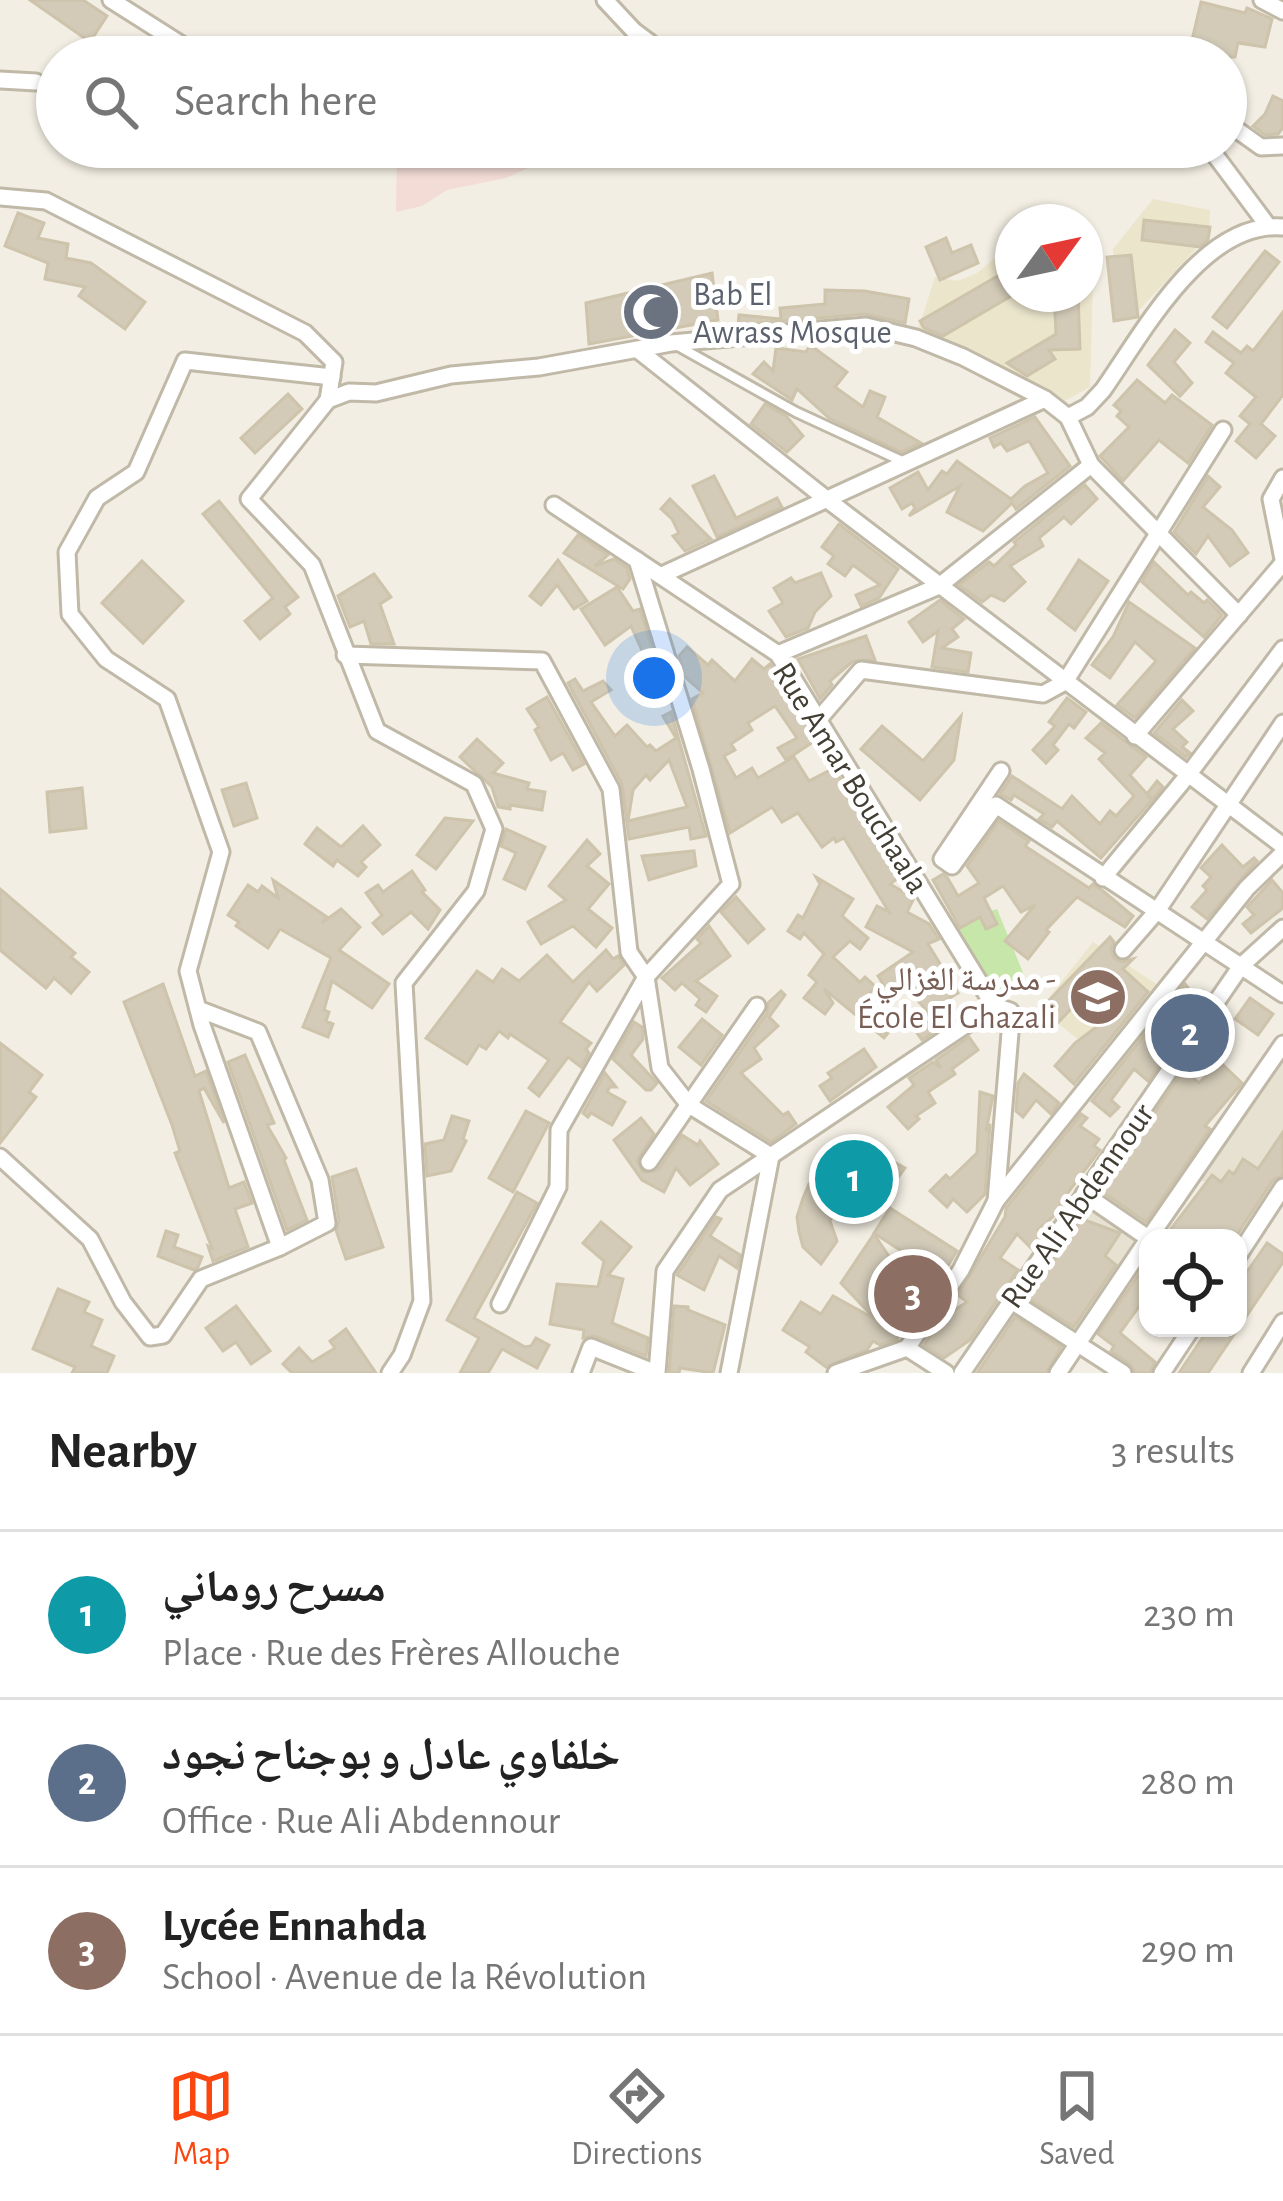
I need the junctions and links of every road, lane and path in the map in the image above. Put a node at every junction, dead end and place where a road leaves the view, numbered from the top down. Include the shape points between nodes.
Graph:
1 (111, 0) edge
2 (605, 0) edge
3 (1262, 0) edge
4 (1283, 11) edge
5 (168, 36) edge
6 (641, 36) edge
7 (0, 80) edge
8 (36, 82) dead end
9 (1247, 137) edge
10 (1283, 146) edge
11 (1227, 168) edge
12 (0, 197) edge
13 (1276, 226) edge
14 (671, 343) junction
15 (638, 350) junction
16 (332, 377) junction
17 (1045, 399) junction
18 (328, 400) junction
19 (1068, 417) junction
20 (1223, 430) dead end
21 (904, 462) junction
22 (1091, 465) junction
23 (1283, 478) edge
24 (825, 498) junction
25 (554, 505) dead end
26 (1157, 535) junction
27 (637, 560) junction
28 (1283, 561) edge
29 (662, 575) junction
30 (940, 586) junction
31 (1239, 615) junction
32 (1283, 649) edge
33 (778, 654) junction
34 (345, 655) junction
35 (1065, 682) junction
36 (818, 721) junction
37 (1283, 723) edge
38 (1135, 736) junction
39 (1001, 771) dead end
40 (1188, 775) junction
41 (1230, 805) junction
42 (1283, 849) edge
43 (1103, 878) junction
44 (1157, 911) junction
45 (1283, 928) edge
46 (1203, 941) junction
47 (1123, 950) dead end
48 (1241, 966) junction
49 (646, 977) junction
50 (1283, 994) edge
51 (757, 1006) dead end
52 (1002, 1008) junction
53 (198, 1009) junction
54 (1283, 1044) edge
55 (689, 1105) junction
56 (772, 1156) junction
57 (0, 1157) edge
58 (650, 1162) dead end
59 (1283, 1187) edge
60 (1084, 1194) junction
61 (996, 1201) junction
62 (1154, 1229) edge
63 (1139, 1232) edge
64 (1247, 1242) edge
65 (280, 1247) junction
66 (1139, 1251) edge
67 (1010, 1300) junction
68 (500, 1304) dead end
69 (1283, 1322) edge
70 (1186, 1337) edge
71 (1076, 1343) junction
72 (907, 1348) junction
73 (398, 1370) edge
74 (581, 1373) edge
75 (657, 1373) edge
76 (729, 1373) edge
77 (836, 1373) edge
78 (946, 1373) edge
79 (962, 1373) edge
80 (1058, 1373) edge
81 (1124, 1373) edge
82 (1162, 1373) edge
83 (1251, 1373) edge

1 - 5 street
2 - 6 street
3 - 4 street
7 - 8 street
9 - 10 street via 1261,147
11 - 13 street
12 - 16 street via 46,202 305,333 334,362
13 - 19 street via 1233,238 1188,271 1103,390
14 - 15 street
14 - 17 street via 866,326 964,357
14 - 21 lane
15 - 18 street
15 - 24 street
16 - 18 street
16 - 53 street via 185,361 136,472 97,498 68,552 70,614 106,659 166,699 221,852 188,971
17 - 19 street
17 - 21 street
18 - 34 street via 249,499 313,565
19 - 22 street
20 - 26 street
21 - 24 street
22 - 26 street
22 - 30 street
23 - 28 street via 1271,499
24 - 29 street
24 - 30 street
25 - 27 street, Rue Amar Bouchaala
26 - 31 street
26 - 35 street
27 - 29 street, Rue Amar Bouchaala
27 - 49 street via 730,884
28 - 31 street
29 - 33 street, Rue Amar Bouchaala
30 - 33 street
30 - 35 street
31 - 38 street
32 - 40 street
33 - 36 street, Rue Amar Bouchaala
34 - 49 street via 542,661 611,789 629,952
34 - 73 street via 377,731 474,784 494,829 476,891 404,983 422,1301
35 - 36 street via 1043,694 862,670
35 - 38 street
36 - 52 street, Rue Amar Bouchaala
37 - 41 street
38 - 40 street
39 - 43 street via 942,859 952,866 996,805
40 - 41 street
40 - 43 street
41 - 42 street
41 - 44 street
42 - 46 street
43 - 44 street
44 - 46 street
44 - 47 street
45 - 48 street, Rue Ali Abdennour
46 - 48 street
46 - 61 street
48 - 50 street
48 - 60 street, Rue Ali Abdennour
49 - 55 street via 660,1068
49 - 68 street via 559,1130 558,1187
51 - 55 street
52 - 56 street
52 - 61 street
53 - 65 street
53 - 65 street via 258,1032 320,1180 327,1222
54 - 62 street
55 - 56 street
55 - 58 street
56 - 75 street via 720,1190 665,1270
56 - 76 street
57 - 65 street via 90,1239 150,1337 163,1335 200,1280
59 - 64 street
60 - 63 street
60 - 67 street, Rue Ali Abdennour
61 - 72 street
66 - 71 street
67 - 71 street
67 - 79 street, Rue Ali Abdennour
69 - 83 street
70 - 82 street
71 - 80 street
71 - 81 street
72 - 77 street
72 - 78 street
74 - 75 street via 591,1347

